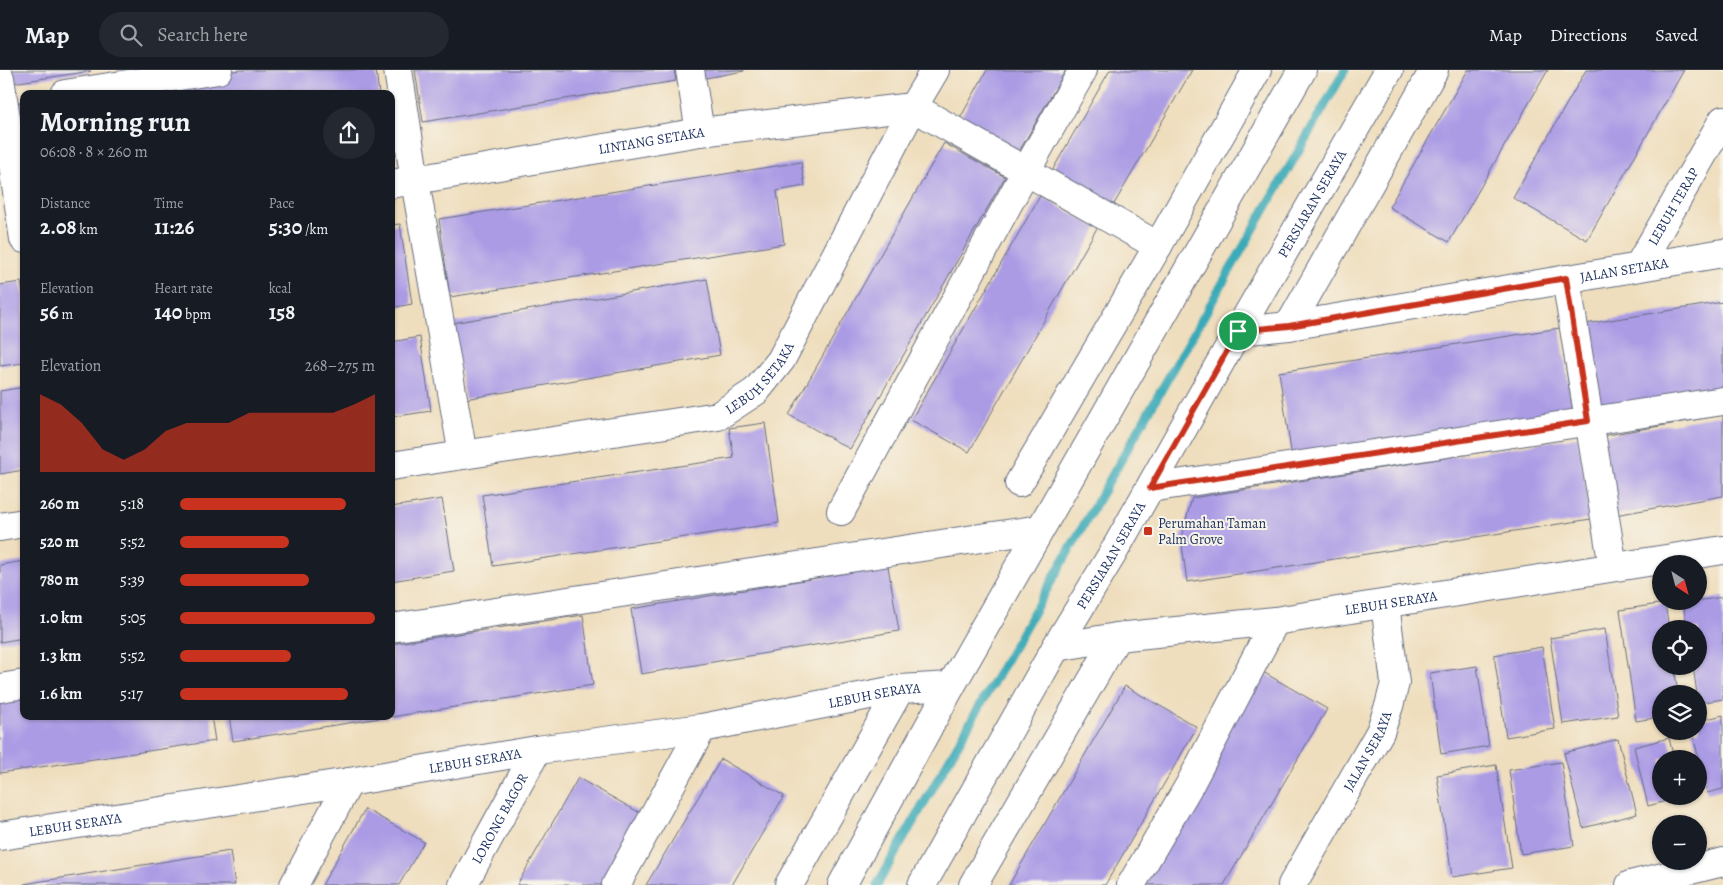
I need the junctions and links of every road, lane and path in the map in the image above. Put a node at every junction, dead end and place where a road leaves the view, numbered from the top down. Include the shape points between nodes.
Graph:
1 (218, 70) edge
2 (398, 70) edge
3 (690, 70) edge
4 (935, 70) edge
5 (1083, 70) edge
6 (1257, 70) edge
7 (1302, 70) edge
8 (1389, 70) edge
9 (1434, 70) edge
10 (90, 90) edge
11 (7, 96) edge
12 (913, 107) junction
13 (1723, 120) edge
14 (700, 132) junction
15 (1026, 171) junction
16 (403, 182) edge
17 (20, 204) edge
18 (20, 238) edge
19 (0, 240) edge
20 (1158, 246) junction
21 (1723, 253) edge
22 (1638, 267) junction
23 (1566, 278) junction
24 (1289, 326) junction
25 (1238, 331) junction
26 (1723, 400) edge
27 (1588, 421) junction
28 (463, 455) junction
29 (395, 465) edge
30 (1019, 483) dead end
31 (1150, 488) junction
32 (841, 511) dead end
33 (20, 524) edge
34 (0, 527) edge
35 (1040, 529) junction
36 (1723, 550) edge
37 (1613, 567) junction
38 (1385, 604) junction
39 (1275, 621) junction
40 (395, 627) edge
41 (1117, 638) junction
42 (1056, 647) junction
43 (20, 685) edge
44 (951, 686) junction
45 (0, 688) edge
46 (900, 689) junction
47 (702, 728) junction
48 (537, 750) junction
49 (349, 782) junction
50 (0, 836) edge
51 (1723, 862) edge
52 (294, 885) edge
53 (462, 885) edge
54 (616, 885) edge
55 (789, 885) edge
56 (842, 885) edge
57 (922, 885) edge
58 (973, 885) edge
59 (1131, 885) edge
60 (1292, 885) edge
61 (1630, 885) edge

1 - 10 street
2 - 16 street
3 - 14 street
4 - 12 street, LEBUH SETAKA
5 - 15 street
6 - 20 street
7 - 35 street
8 - 25 street, PERSIARAN SERAYA
9 - 24 street
11 - 17 street
12 - 14 street, LINTANG SETAKA
12 - 15 street
12 - 28 street, LEBUH SETAKA via 782,360 756,391 718,416
13 - 22 street, LEBUH TERAP
14 - 16 street, LINTANG SETAKA
15 - 20 street
15 - 32 street
16 - 28 street
18 - 19 street
20 - 30 street
21 - 22 street, JALAN SETAKA
22 - 23 street, JALAN SETAKA
23 - 24 street, JALAN SETAKA
23 - 27 street
24 - 25 street, JALAN SETAKA
25 - 31 street, PERSIARAN SERAYA
26 - 27 street
27 - 31 street
27 - 37 street
28 - 29 street, LEBUH SETAKA
31 - 42 street, PERSIARAN SERAYA
33 - 34 street
35 - 40 street
35 - 44 street
36 - 37 street, LEBUH SERAYA
37 - 38 street, LEBUH SERAYA
38 - 39 street, LEBUH SERAYA
38 - 60 street, JALAN SERAYA via 1394,683 1389,706 1380,732
39 - 41 street, LEBUH SERAYA
39 - 59 street via 1190,784
41 - 42 street, LEBUH SERAYA
41 - 58 street
42 - 57 street, PERSIARAN SERAYA
43 - 45 street
44 - 46 street, LEBUH SERAYA
44 - 56 street
46 - 47 street, LEBUH SERAYA
46 - 55 street
47 - 48 street, LEBUH SERAYA
47 - 54 street
48 - 49 street, LEBUH SERAYA
48 - 53 street, LORONG BAGOR
49 - 50 street, LEBUH SERAYA
49 - 52 street
51 - 61 street

